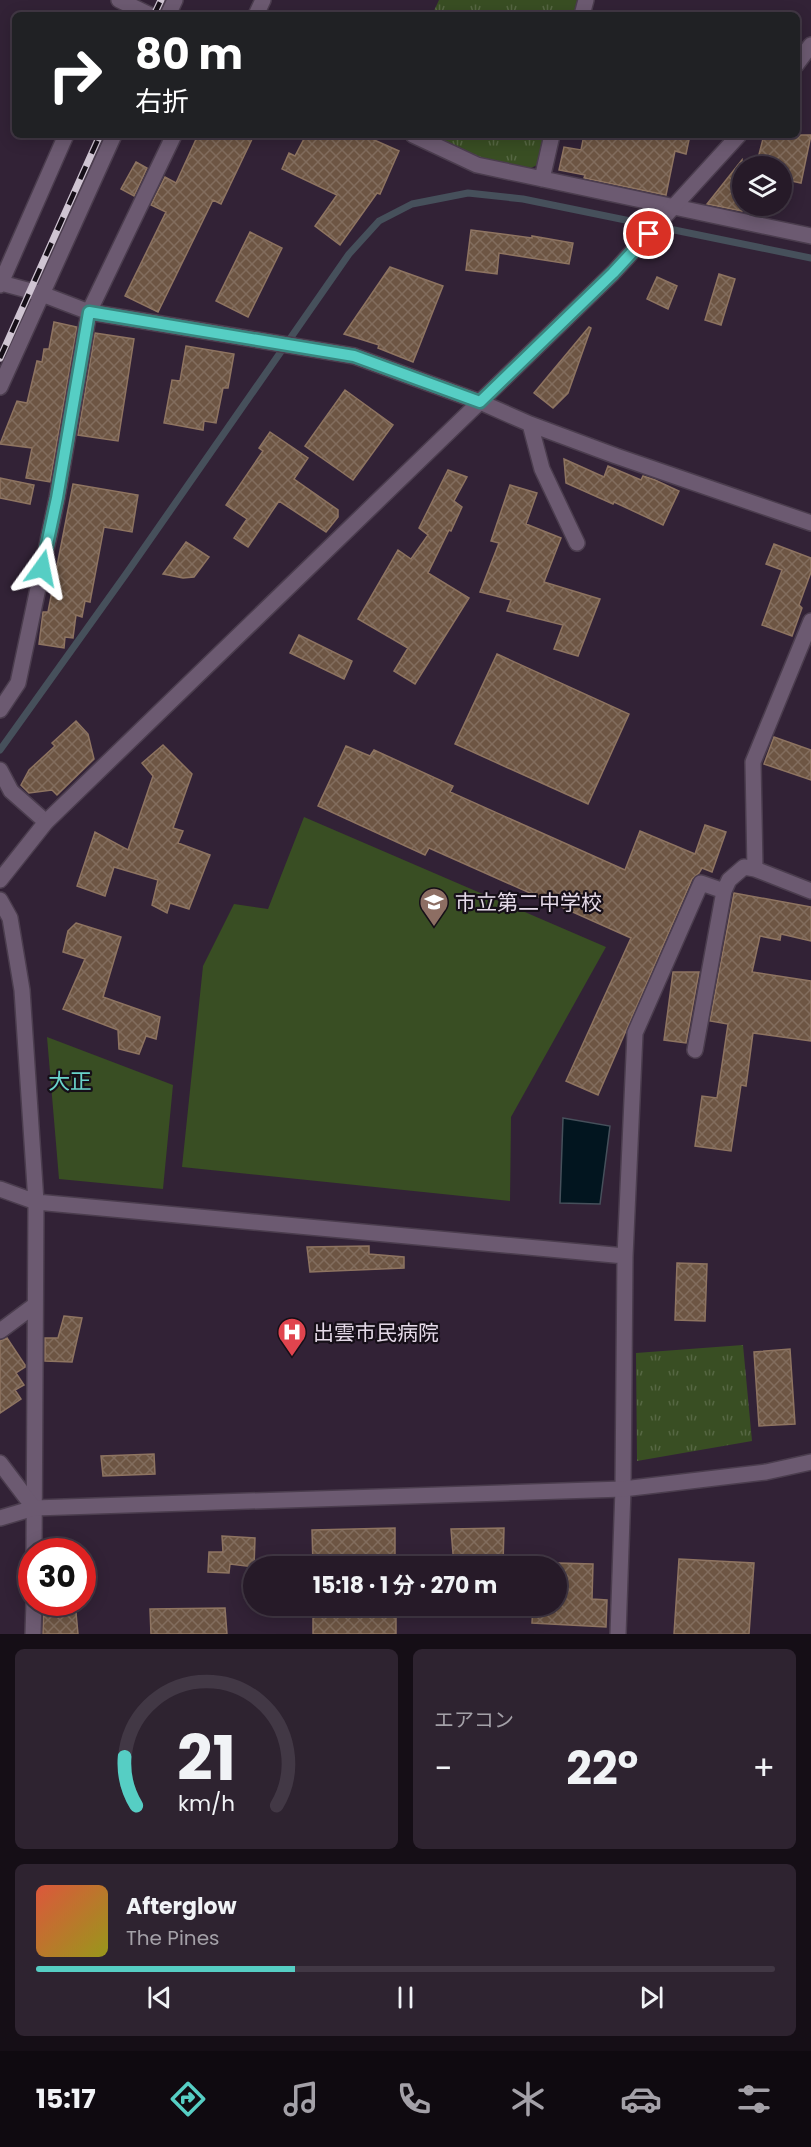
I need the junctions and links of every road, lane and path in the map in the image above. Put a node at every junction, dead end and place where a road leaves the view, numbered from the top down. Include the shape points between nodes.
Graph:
1 (122, 4) edge
2 (142, 12) edge
3 (811, 45) edge
4 (800, 60) edge
5 (65, 138) edge
6 (113, 138) edge
7 (173, 138) edge
8 (419, 138) edge
9 (551, 138) edge
10 (736, 138) edge
11 (542, 179) junction
12 (674, 208) junction
13 (811, 236) edge
14 (1, 284) edge
15 (42, 294) junction
16 (89, 312) junction
17 (0, 387) edge
18 (480, 402) junction
19 (530, 424) junction
20 (811, 523) edge
21 (577, 543) dead end
22 (811, 621) edge
23 (0, 710) edge
24 (0, 770) edge
25 (46, 822) junction
26 (755, 869) junction
27 (0, 880) edge
28 (724, 891) junction
29 (811, 891) edge
30 (0, 900) edge
31 (695, 1050) dead end
32 (0, 1189) edge
33 (36, 1202) junction
34 (625, 1256) junction
35 (35, 1305) junction
36 (0, 1331) edge
37 (811, 1462) edge
38 (0, 1463) edge
39 (623, 1489) junction
40 (34, 1508) junction
41 (0, 1518) edge
42 (34, 1538) edge
43 (34, 1616) edge
44 (33, 1634) edge
45 (618, 1634) edge

1 - 2 street
3 - 4 street
5 - 14 street
6 - 15 street
7 - 16 street
8 - 11 street via 477,165
9 - 11 street
10 - 12 street
11 - 12 street
12 - 13 street
12 - 18 street
14 - 15 street
15 - 16 street
15 - 17 street
16 - 18 street via 354,356
16 - 23 street via 57,498 18,684
18 - 19 street
18 - 25 street
19 - 20 street
19 - 21 street via 542,469
22 - 26 street via 753,762
24 - 25 street via 12,791
25 - 27 street
26 - 28 street via 744,867 729,880
26 - 29 street
28 - 31 street
28 - 34 street via 701,883 635,1033
30 - 33 street via 10,918 22,990
32 - 33 street
33 - 34 street
33 - 35 street
34 - 39 street
35 - 36 street
35 - 40 street
37 - 39 street via 766,1472
38 - 40 street
39 - 40 street
39 - 45 street
40 - 41 street
40 - 42 street
43 - 44 street

